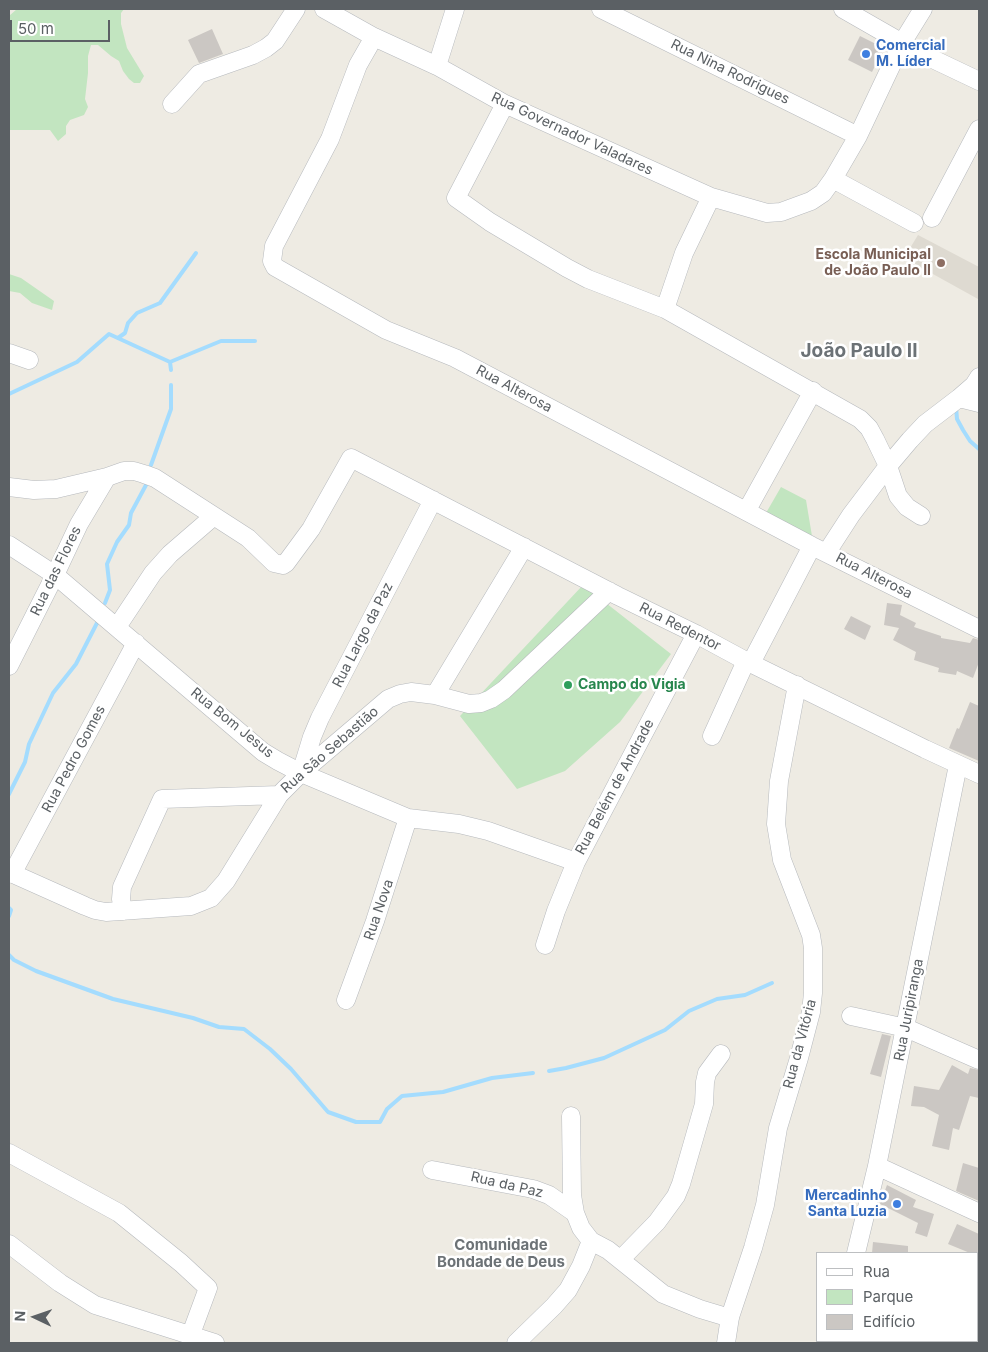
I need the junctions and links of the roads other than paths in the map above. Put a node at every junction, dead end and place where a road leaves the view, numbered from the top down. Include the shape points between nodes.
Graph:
1 (296, 9) edge
2 (324, 9) edge
3 (455, 9) edge
4 (602, 9) edge
5 (843, 9) edge
6 (922, 9) edge
7 (374, 37) junction
8 (902, 43) junction
9 (436, 66) junction
10 (979, 82) edge
11 (172, 104) dead end
12 (505, 104) junction
13 (979, 129) edge
14 (858, 136) junction
15 (833, 180) junction
16 (711, 198) junction
17 (932, 218) dead end
18 (914, 223) dead end
19 (664, 309) junction
20 (9, 353) edge
21 (29, 360) dead end
22 (979, 377) edge
23 (814, 391) junction
24 (959, 398) junction
25 (979, 403) edge
26 (888, 466) junction
27 (107, 477) junction
28 (9, 487) edge
29 (433, 500) junction
30 (747, 510) junction
31 (214, 516) junction
32 (921, 516) dead end
33 (9, 545) edge
34 (524, 547) junction
35 (819, 549) junction
36 (56, 575) junction
37 (609, 591) junction
38 (117, 627) junction
39 (979, 629) edge
40 (696, 634) junction
41 (136, 643) junction
42 (748, 662) junction
43 (9, 666) edge
44 (797, 685) junction
45 (435, 695) junction
46 (712, 736) dead end
47 (958, 765) junction
48 (301, 773) junction
49 (979, 774) edge
50 (279, 795) junction
51 (408, 818) junction
52 (576, 862) junction
53 (10, 873) edge
54 (123, 911) junction
55 (545, 945) dead end
56 (346, 1000) dead end
57 (851, 1016) dead end
58 (906, 1028) junction
59 (721, 1054) dead end
60 (979, 1060) edge
61 (571, 1116) dead end
62 (9, 1154) edge
63 (877, 1166) junction
64 (432, 1170) dead end
65 (575, 1213) junction
66 (979, 1214) edge
67 (591, 1241) junction
68 (9, 1244) edge
69 (856, 1252) edge
70 (621, 1259) junction
71 (730, 1318) junction
72 (190, 1334) junction
73 (215, 1343) edge
74 (516, 1343) edge
75 (726, 1343) edge

1 - 11 street via 275,41 266,48 199,74
2 - 7 street
3 - 9 street
4 - 14 street, Rua Nina Rodrigues
5 - 8 street
6 - 8 street, Rua Governador Valadares
7 - 9 street, Rua Governador Valadares
7 - 30 street, Rua Alterosa via 358,66 330,139 274,246 272,261 275,267 386,330 455,358
8 - 10 street
8 - 14 street, Rua Governador Valadares
9 - 12 street, Rua Governador Valadares
12 - 16 street, Rua Governador Valadares
12 - 19 street via 456,198 566,268
13 - 17 street
14 - 15 street, Rua Governador Valadares
15 - 16 street, Rua Governador Valadares via 817,197 781,212 767,214
15 - 18 street
16 - 19 street via 684,253
19 - 23 street
20 - 21 street
22 - 24 street
23 - 26 street via 850,412 869,428
23 - 30 street
24 - 25 street
24 - 26 street via 925,424
26 - 32 street via 898,496
26 - 35 street via 851,515
27 - 28 street via 56,489
27 - 31 street via 134,471 156,478
27 - 36 street, Rua das Flores via 79,524
29 - 31 street, Rua Redentor via 351,458 311,529 283,565 274,563 248,538
29 - 34 street, Rua Redentor
29 - 48 street, Rua Largo da Paz via 324,711
30 - 35 street, Rua Alterosa
31 - 38 street via 153,573
33 - 36 street, Rua Bom Jesus
34 - 37 street, Rua Redentor
34 - 45 street
35 - 39 street, Rua Alterosa
35 - 42 street
36 - 38 street, Rua Bom Jesus
36 - 43 street, Rua das Flores
37 - 40 street, Rua Redentor
37 - 45 street, Rua São Sebastião via 491,699 469,704
38 - 41 street, Rua Bom Jesus
40 - 42 street, Rua Redentor
40 - 52 street, Rua Belém de Andrade
41 - 48 street, Rua Bom Jesus via 263,752
41 - 53 street, Rua Pedro Gomes
42 - 44 street, Rua Redentor
42 - 46 street
44 - 47 street, Rua Redentor
44 - 71 street, Rua da Vitória via 779,781 776,824 782,860 813,948 813,993 806,1034 778,1128 765,1205
45 - 48 street, Rua São Sebastião via 411,692 388,699
47 - 49 street, Rua Redentor
47 - 58 street, Rua Juripiranga
48 - 50 street, Rua São Sebastião
48 - 51 street, Rua Bom Jesus
50 - 54 street, Rua São Sebastião via 226,882 211,898 191,906
50 - 54 street via 162,799 122,887
51 - 52 street, Rua Bom Jesus via 488,831
51 - 56 street, Rua Nova
52 - 55 street, Rua Belém de Andrade
53 - 54 street, Rua São Sebastião via 95,910
57 - 58 street
58 - 60 street
58 - 63 street, Rua Juripiranga
59 - 70 street via 704,1082 704,1104 676,1196 657,1222
61 - 65 street
62 - 72 street via 119,1213 208,1288
63 - 66 street
63 - 69 street, Rua Juripiranga
64 - 65 street, Rua da Paz via 533,1189 549,1195
65 - 67 street
67 - 70 street
67 - 74 street via 568,1290
68 - 72 street via 60,1283 96,1305
70 - 71 street via 663,1294
71 - 75 street, Rua da Vitória
72 - 73 street

